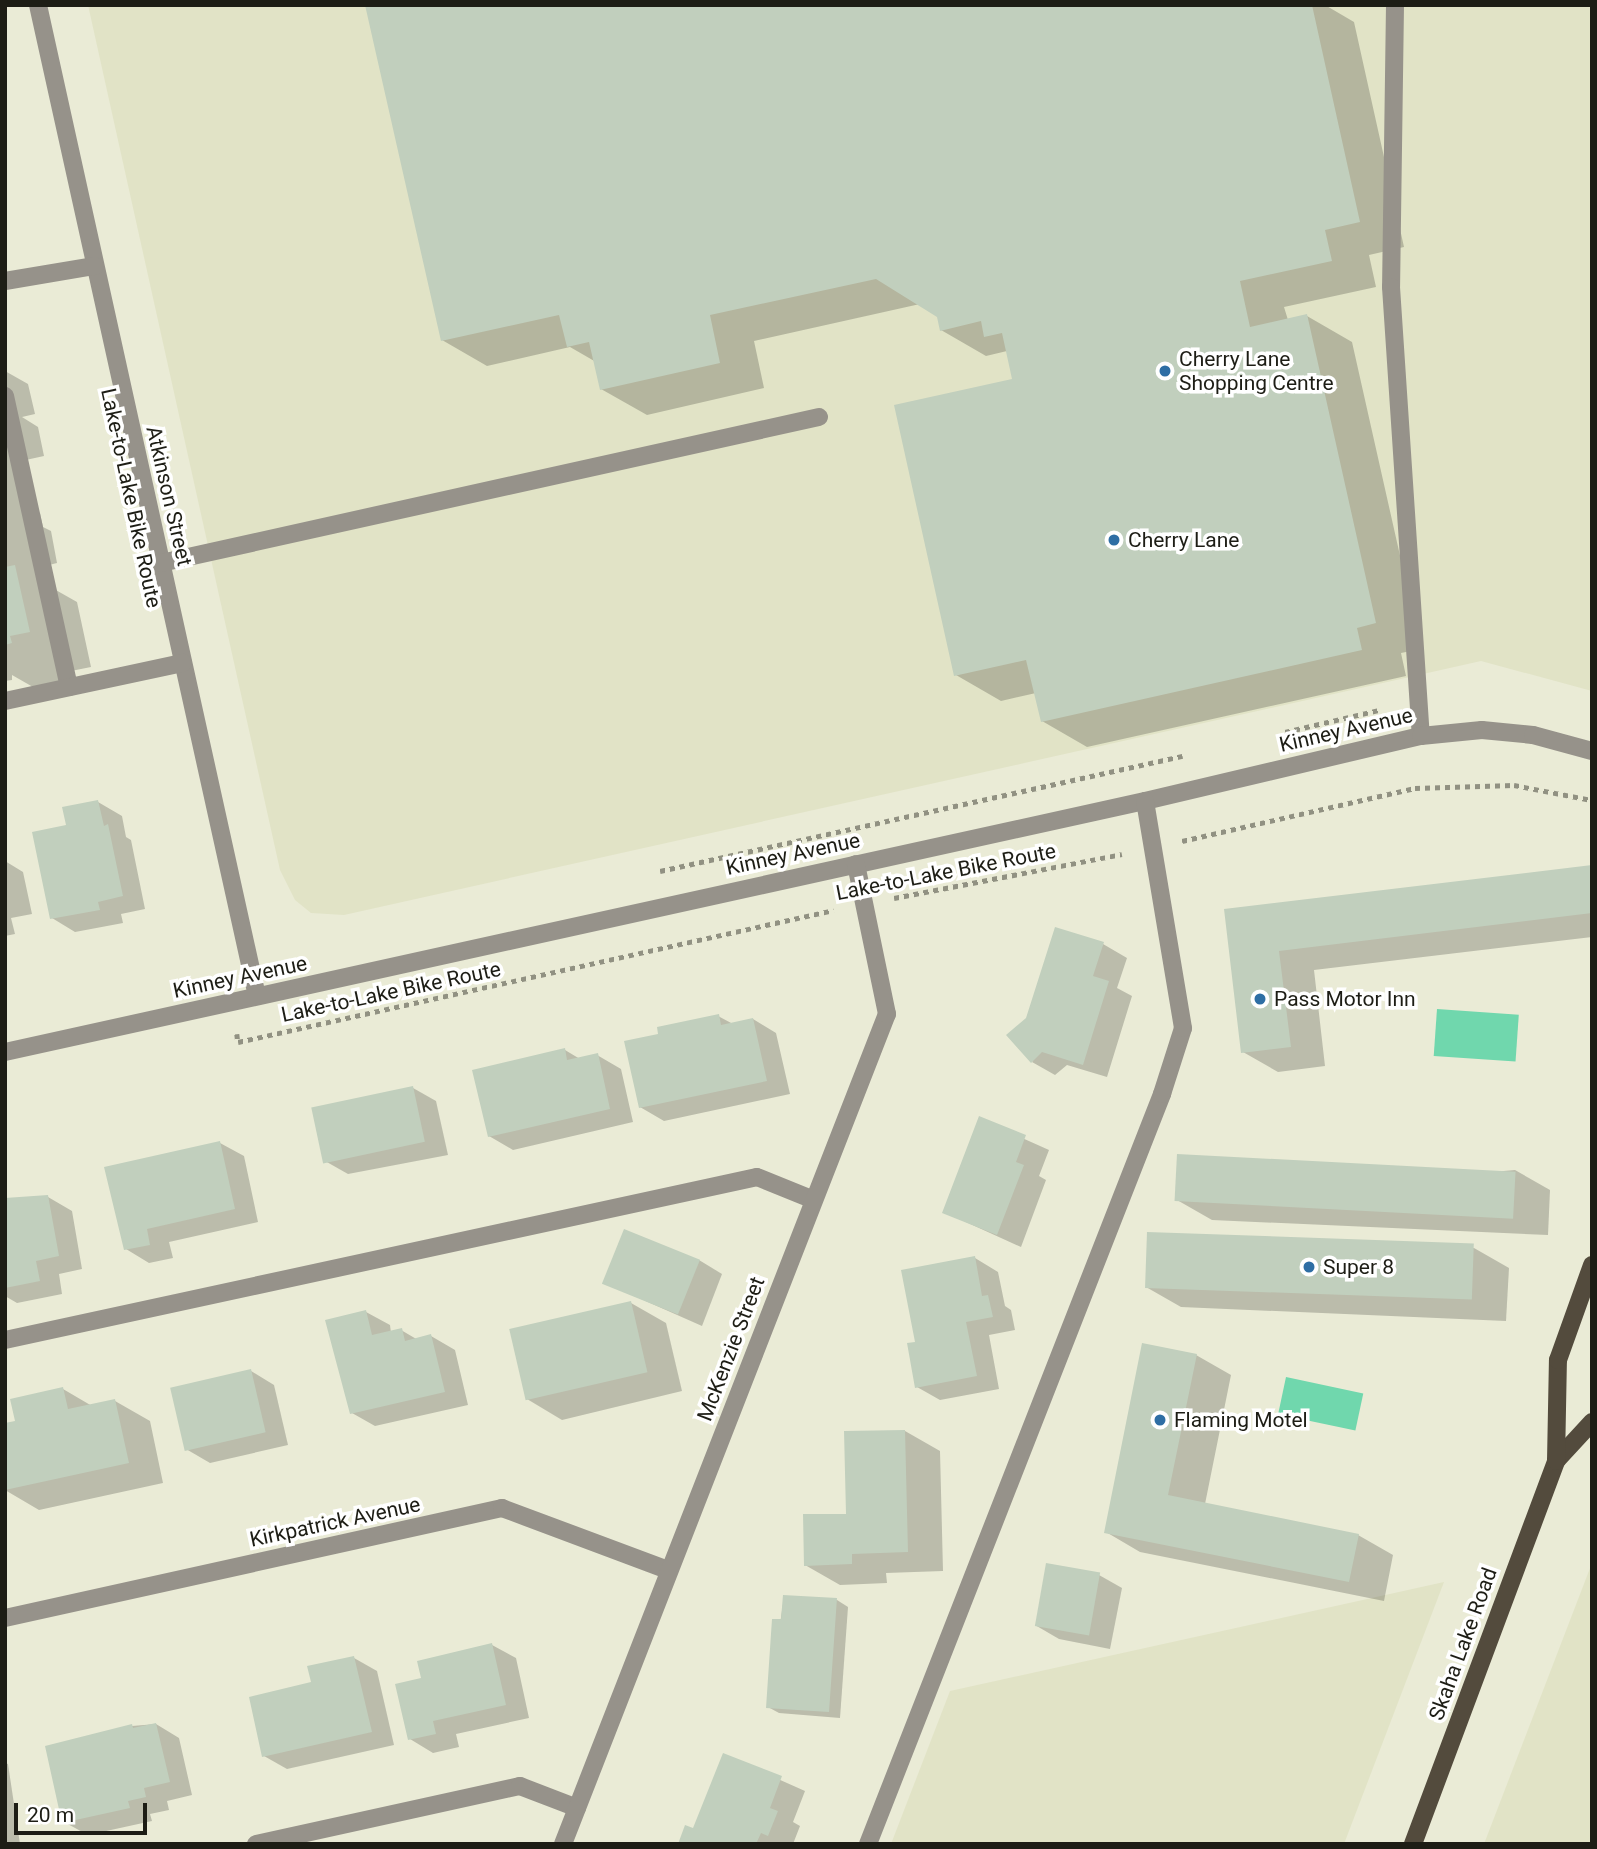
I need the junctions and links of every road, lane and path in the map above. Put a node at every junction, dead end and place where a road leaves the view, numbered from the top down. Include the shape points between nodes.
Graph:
1 (38, 5) edge
2 (1395, 5) edge
3 (95, 266) junction
4 (5, 281) edge
5 (5, 396) edge
6 (819, 417) dead end
7 (161, 563) junction
8 (183, 663) junction
9 (69, 687) junction
10 (5, 701) edge
11 (1422, 736) junction
12 (1592, 751) edge
13 (1592, 800) edge
14 (1145, 801) junction
15 (1154, 847) junction
16 (856, 864) junction
17 (864, 904) junction
18 (257, 996) junction
19 (229, 1002) junction
20 (5, 1052) edge
21 (814, 1200) junction
22 (1592, 1265) edge
23 (5, 1340) edge
24 (1592, 1422) edge
25 (1556, 1461) junction
26 (668, 1570) junction
27 (5, 1618) edge
28 (577, 1808) junction
29 (256, 1844) edge
30 (563, 1844) edge
31 (867, 1844) edge
32 (1413, 1844) edge

1 - 3 street, Atkinson Street
2 - 11 street via 1391,287
3 - 4 street
3 - 7 street, Atkinson Street
5 - 9 street
6 - 7 street
7 - 8 street, Atkinson Street
8 - 9 street
8 - 18 street, Atkinson Street
9 - 10 street
11 - 12 street, Kinney Avenue via 1533,735
11 - 14 street, Kinney Avenue
13 - 15 path, Lake-to-Lake Bike Route via 1514,786 1415,788
14 - 15 street
14 - 16 street, Kinney Avenue
15 - 17 path, Lake-to-Lake Bike Route
15 - 31 street via 1182,1028 1162,1094
16 - 17 street, McKenzie Street
16 - 18 street, Kinney Avenue
17 - 19 path, Lake-to-Lake Bike Route via 238,1042
17 - 21 street, McKenzie Street via 887,1014
18 - 19 street, Kinney Avenue
19 - 20 street, Kinney Avenue
21 - 23 street via 757,1177
21 - 26 street, McKenzie Street
22 - 25 main road, Skaha Lake Road via 1558,1360
24 - 25 main road, Skaha Lake Road
25 - 32 main road, Skaha Lake Road
26 - 27 street, Kirkpatrick Avenue via 502,1508
26 - 28 street, McKenzie Street
28 - 29 street via 520,1786
28 - 30 street, McKenzie Street

